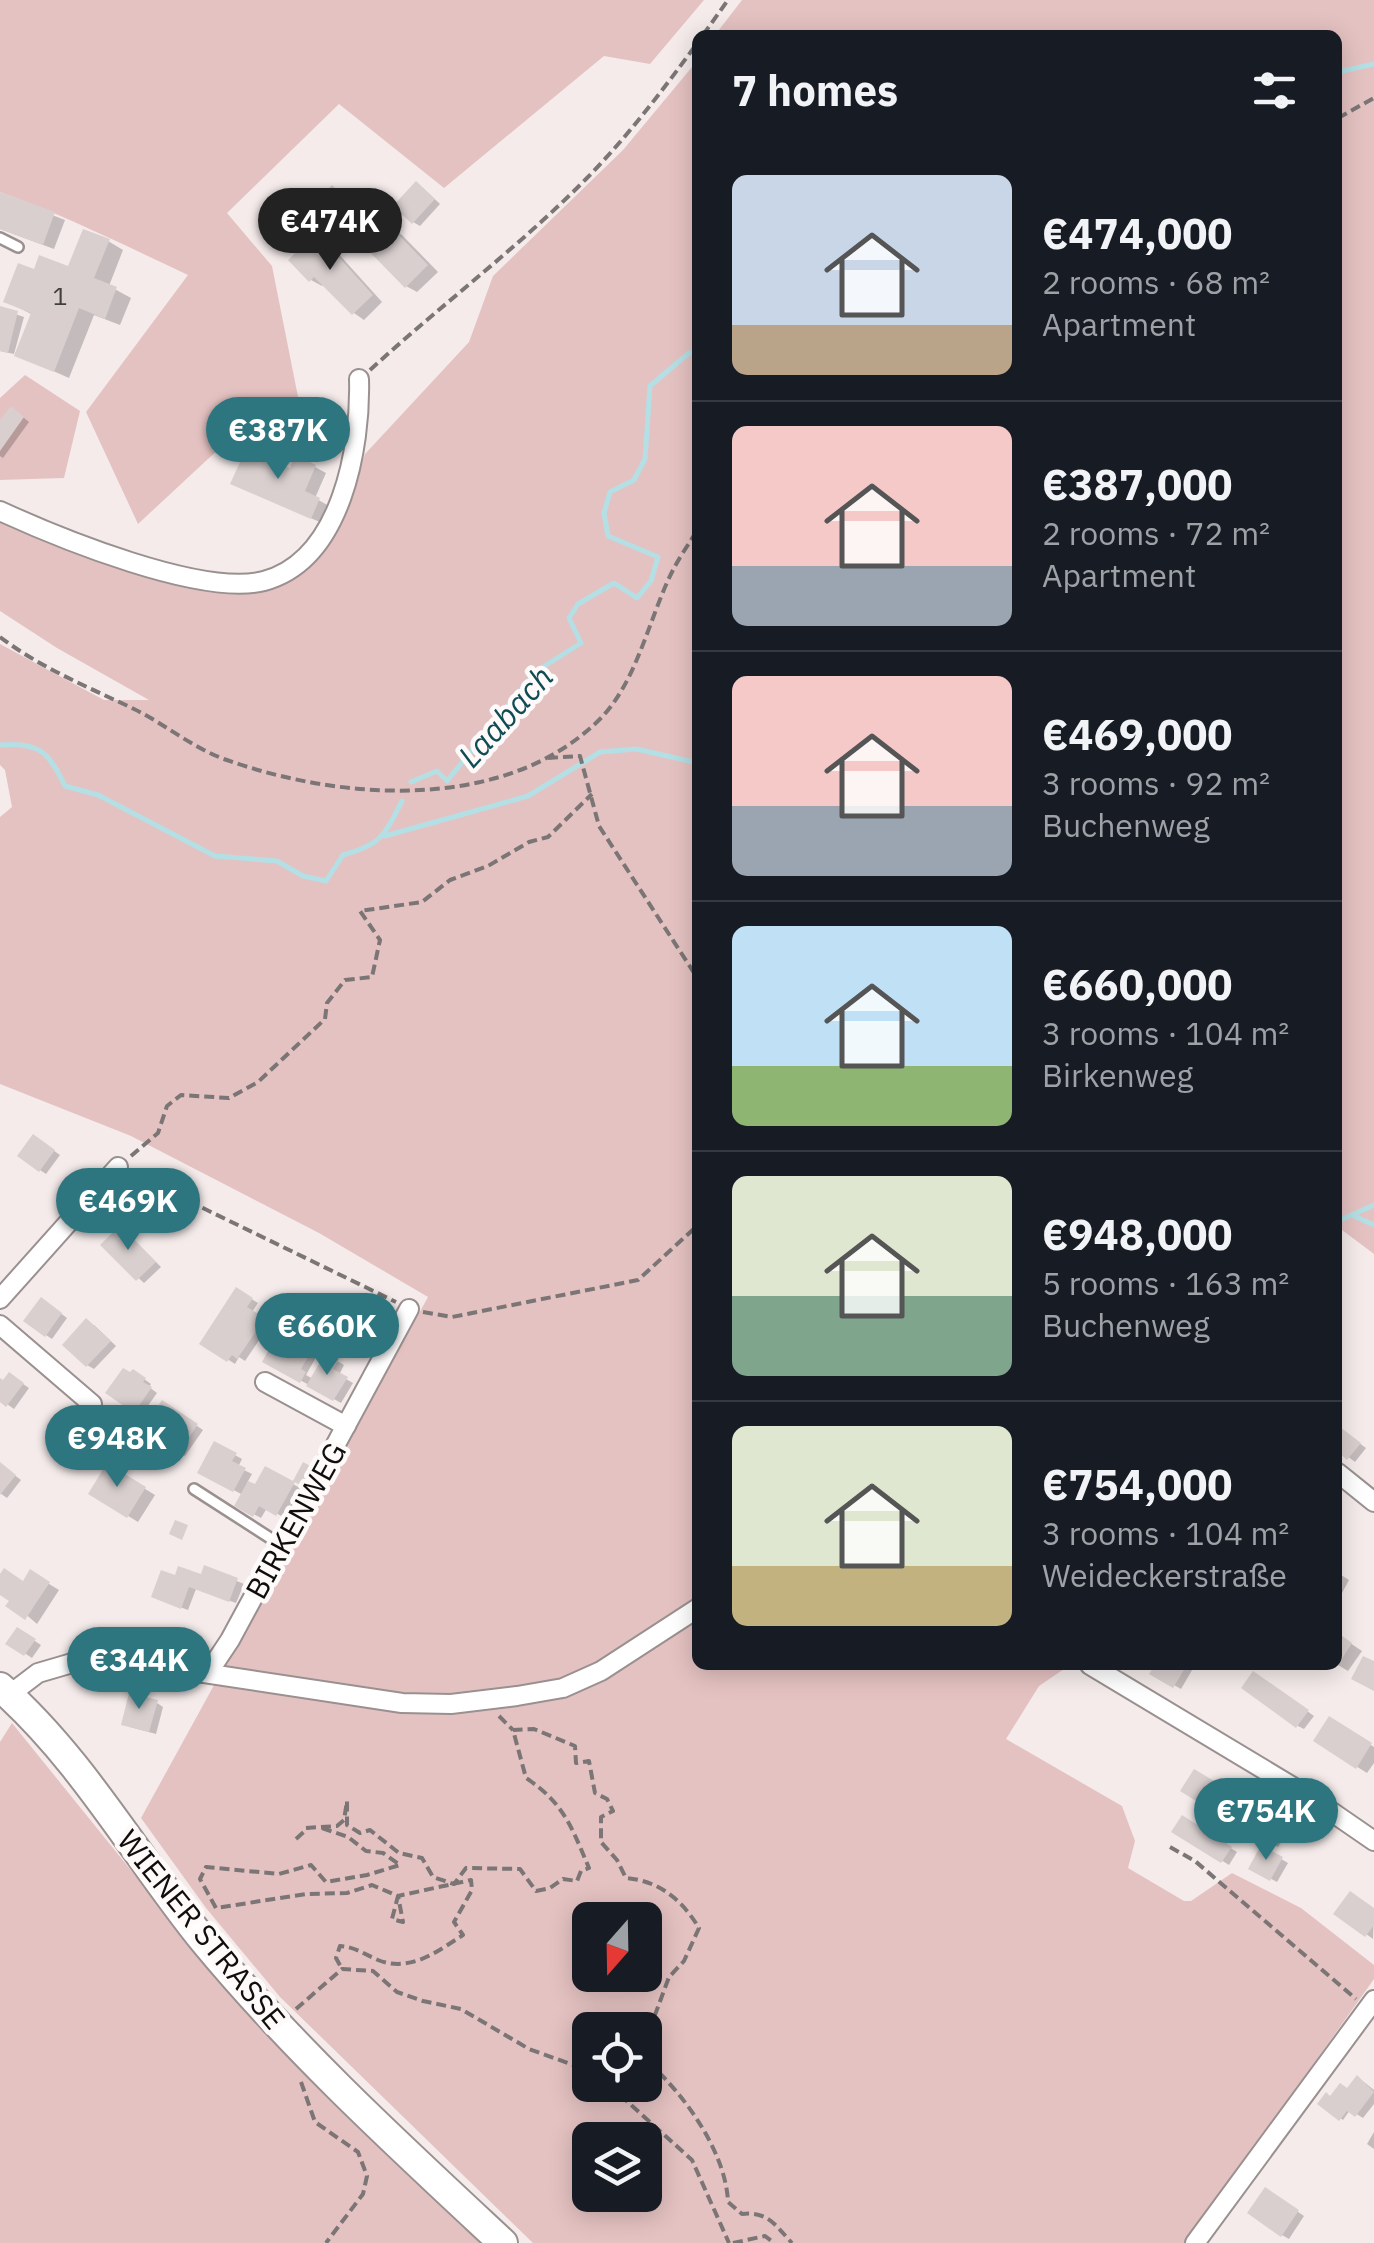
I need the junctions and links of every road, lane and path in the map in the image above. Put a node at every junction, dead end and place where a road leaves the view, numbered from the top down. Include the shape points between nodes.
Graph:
1 (728, 0) edge
2 (707, 30) edge
3 (692, 50) edge
4 (1374, 98) edge
5 (1342, 116) edge
6 (0, 238) edge
7 (18, 247) dead end
8 (359, 379) joint
9 (0, 511) edge
10 (692, 539) edge
11 (0, 638) edge
12 (544, 758) junction
13 (592, 794) junction
14 (692, 970) edge
15 (118, 1167) junction
16 (692, 1230) edge
17 (0, 1299) edge
18 (409, 1309) junction
19 (0, 1324) edge
20 (265, 1382) dead end
21 (92, 1404) dead end
22 (346, 1426) junction
23 (1342, 1476) edge
24 (194, 1488) dead end
25 (1374, 1502) edge
26 (281, 1545) junction
27 (692, 1612) edge
28 (1098, 1670) edge
29 (203, 1672) junction
30 (4, 1691) edge
31 (306, 1828) junction
32 (296, 1840) dead end
33 (1374, 1842) edge
34 (1170, 1847) dead end
35 (454, 1884) junction
36 (342, 1970) junction
37 (1370, 2004) edge
38 (278, 2024) junction
39 (572, 2064) edge
40 (299, 2078) dead end
41 (628, 2102) edge
42 (326, 2243) edge
43 (503, 2243) edge
44 (731, 2243) edge
45 (774, 2243) edge
46 (792, 2243) edge
47 (1194, 2243) edge

1 - 2 path
3 - 8 path via 587,178
4 - 5 path
6 - 7 lane
8 - 9 street via 357,444 336,510 306,554 266,580 208,582 157,570
10 - 12 path via 609,708
11 - 12 path via 225,760 320,784 426,792 494,778
12 - 13 path via 580,756
13 - 14 path via 599,826
13 - 15 path via 548,836 450,880 422,902 360,911 380,940 372,978 345,980 326,1002 325,1018 258,1082 229,1098 181,1095 167,1106 158,1134
15 - 17 street
15 - 18 path
16 - 18 path via 638,1280 452,1317
18 - 22 street, BIRKENWEG
19 - 21 street
20 - 22 street
22 - 26 street, BIRKENWEG
23 - 25 street
24 - 26 lane
26 - 29 street, BIRKENWEG via 230,1640
27 - 29 street via 601,1672 564,1688 517,1696 402,1703
28 - 33 street
29 - 30 street via 79,1662
30 - 38 main road, WIENER STRASSE via 68,1760 201,1937
31 - 32 path
31 - 35 path via 337,1826 347,1802 347,1825 422,1858 433,1877
31 - 35 path via 348,1837 400,1865 326,1882 311,1865 279,1874 206,1867 200,1880 216,1908 372,1885 398,1896
34 - 37 path
35 - 36 path via 471,1880 454,1922 463,1935 422,1961 383,1962 340,1946
35 - 46 path via 466,1868 520,1869 536,1890 577,1881 589,1868 570,1820 526,1778 513,1730 534,1729 574,1746 576,1762 589,1762 595,1793 612,1811 601,1817 601,1842 626,1878 684,1903 699,1928 652,2022 659,2034 649,2063 704,2130 728,2202 742,2214 768,2218
36 - 38 path
36 - 39 path via 374,1971 397,1992 461,2008 528,2048
37 - 47 street
38 - 43 main road, WIENER STRASSE
40 - 42 path via 315,2122 358,2152 367,2176 363,2194
41 - 44 path via 692,2160
44 - 45 path via 765,2236

